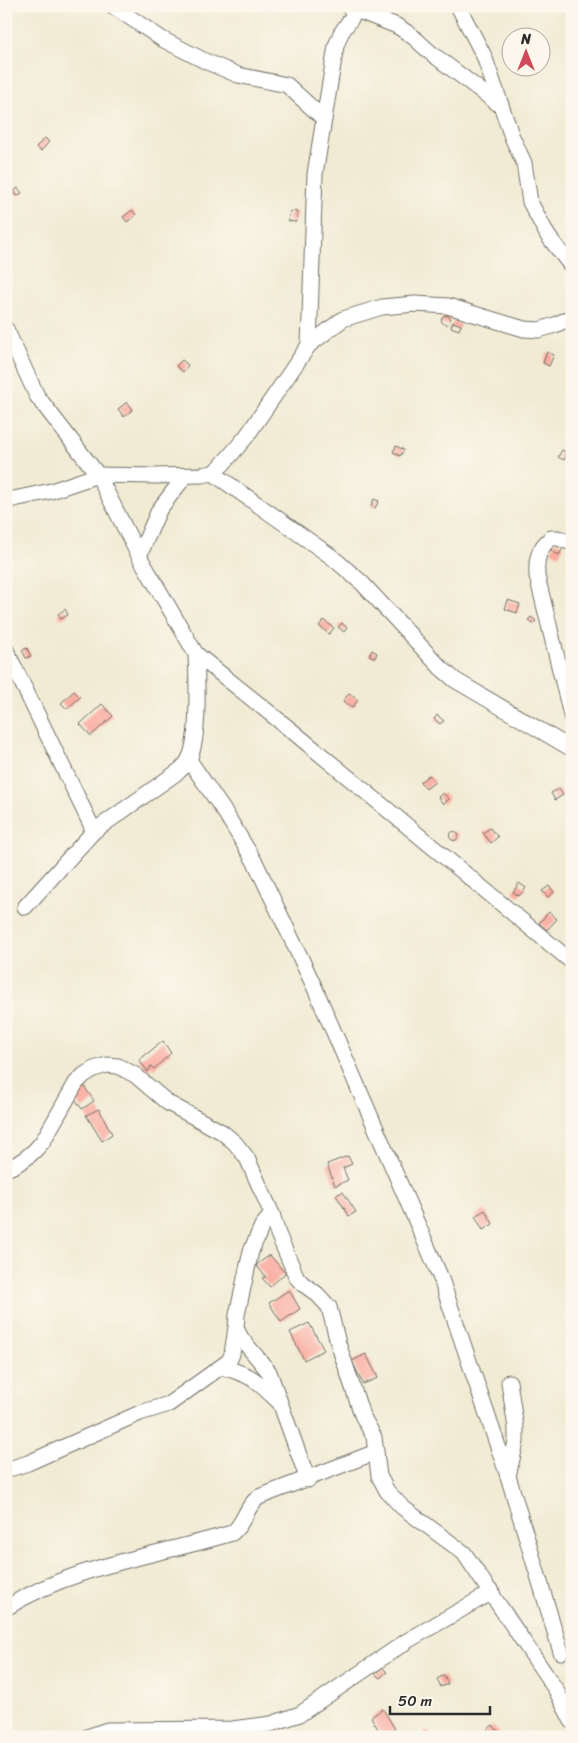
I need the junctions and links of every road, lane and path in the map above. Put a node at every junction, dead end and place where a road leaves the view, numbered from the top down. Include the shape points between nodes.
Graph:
1 (113, 6) edge
2 (458, 6) edge
3 (353, 8) edge
4 (501, 106) junction
5 (324, 119) junction
6 (572, 268) edge
7 (572, 317) edge
8 (6, 329) edge
9 (309, 345) junction
10 (213, 473) junction
11 (98, 475) junction
12 (185, 476) junction
13 (6, 499) edge
14 (572, 543) edge
15 (139, 556) junction
16 (6, 650) edge
17 (196, 654) junction
18 (572, 718) edge
19 (572, 749) edge
20 (189, 760) junction
21 (94, 831) junction
22 (25, 907) dead end
23 (572, 962) edge
24 (6, 1169) edge
25 (272, 1214) junction
26 (236, 1328) junction
27 (221, 1367) junction
28 (509, 1382) dead end
29 (282, 1405) junction
30 (376, 1452) junction
31 (6, 1470) edge
32 (508, 1476) junction
33 (308, 1480) junction
34 (492, 1592) junction
35 (6, 1608) edge
36 (566, 1650) edge
37 (538, 1663) junction
38 (572, 1721) edge
39 (87, 1737) edge

1 - 5 street via 162,39 204,61 238,75 287,85
2 - 4 street via 484,56
3 - 4 street via 411,35
3 - 5 street via 338,39
4 - 6 street via 524,163 530,202 548,236
5 - 9 street via 315,174
7 - 9 street via 539,330 524,329 448,306 382,307 344,319
8 - 11 street via 37,396
9 - 10 street via 246,436
10 - 12 street
10 - 19 street via 332,557 362,583 455,680
11 - 12 street
11 - 13 street via 51,491
11 - 15 street
12 - 15 street via 159,510
14 - 18 street via 551,538 539,551 536,576
15 - 17 street
16 - 21 street
17 - 20 street via 197,699
17 - 23 street
20 - 21 street via 179,771
20 - 32 street via 256,864 313,984 440,1276
21 - 22 street
24 - 25 street via 36,1150 84,1075 107,1065 118,1066 135,1075 168,1103 222,1132 234,1143 247,1158
25 - 26 street via 262,1226 251,1251
25 - 30 street via 297,1278 318,1294 328,1307 359,1406 374,1437
26 - 27 street via 232,1354
26 - 29 street via 240,1338 269,1372
27 - 29 street via 255,1379
27 - 31 street via 169,1404 140,1413
28 - 32 street via 516,1442
29 - 33 street
30 - 33 street
30 - 34 street via 379,1476 387,1491 402,1507 464,1553
32 - 36 street
33 - 35 street via 259,1497 250,1504 232,1533 80,1574 54,1583
34 - 37 street
34 - 39 street via 407,1641 300,1714 255,1727 107,1730
36 - 37 street
37 - 38 street

